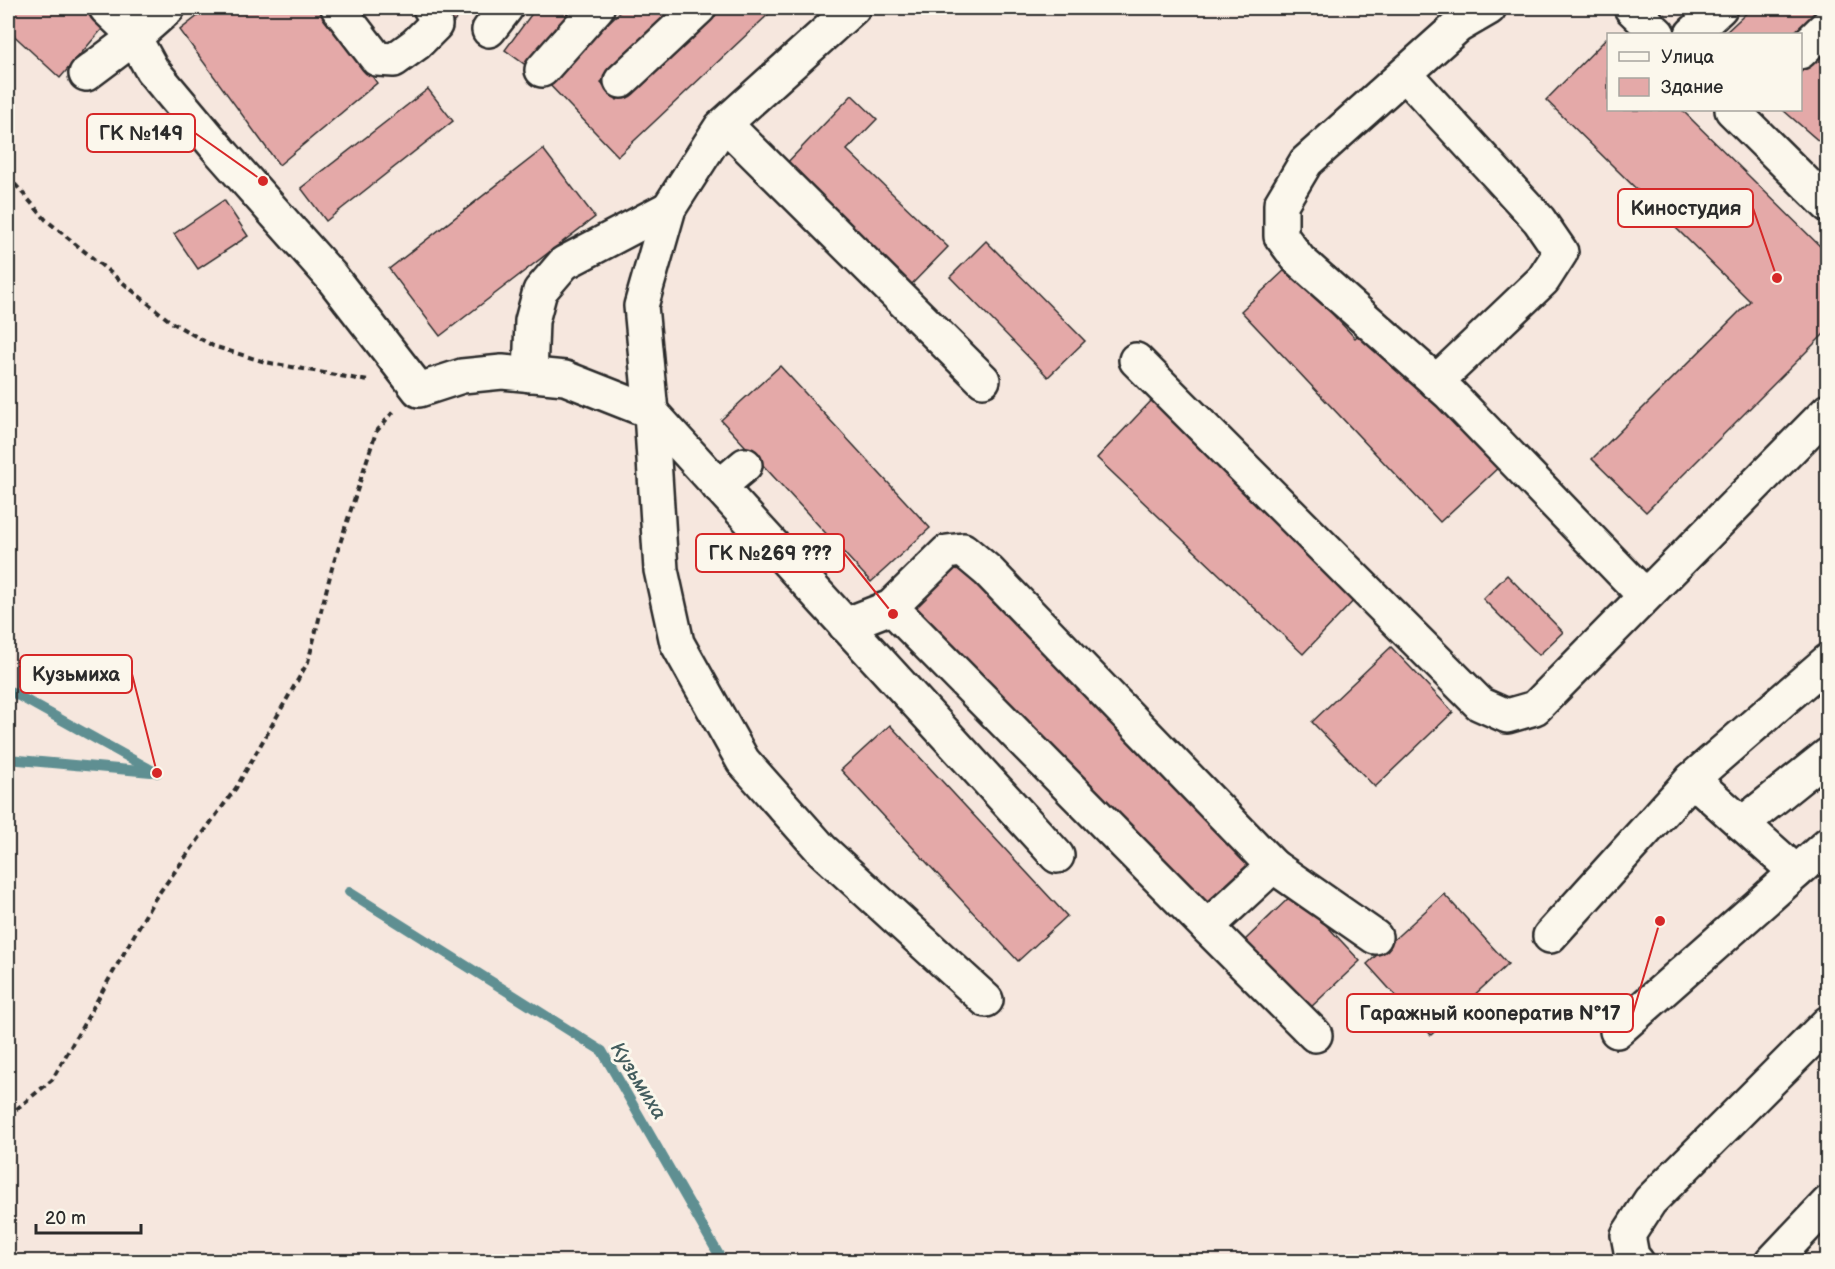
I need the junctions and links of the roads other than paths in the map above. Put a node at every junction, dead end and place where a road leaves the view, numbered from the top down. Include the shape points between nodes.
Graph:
1 (106, 8) edge
2 (168, 8) edge
3 (338, 8) edge
4 (429, 8) edge
5 (597, 8) edge
6 (699, 8) edge
7 (853, 8) edge
8 (1489, 8) edge
9 (1631, 8) edge
10 (1720, 8) edge
11 (1827, 26) edge
12 (1657, 33) edge
13 (1693, 33) edge
14 (134, 38) junction
15 (1802, 50) edge
16 (543, 70) dead end
17 (86, 74) dead end
18 (1405, 74) junction
19 (621, 81) dead end
20 (1738, 111) edge
21 (725, 124) junction
22 (1827, 205) edge
23 (669, 208) junction
24 (1137, 360) dead end
25 (530, 375) junction
26 (983, 380) dead end
27 (1436, 382) junction
28 (1827, 411) edge
29 (651, 412) junction
30 (745, 465) dead end
31 (719, 487) junction
32 (1644, 595) junction
33 (891, 607) junction
34 (845, 625) junction
35 (1827, 660) edge
36 (1827, 754) edge
37 (1692, 779) junction
38 (1742, 824) junction
39 (1827, 844) edge
40 (1057, 856) dead end
41 (1273, 866) junction
42 (1796, 872) junction
43 (1207, 927) junction
44 (1550, 936) dead end
45 (1375, 937) dead end
46 (986, 1000) dead end
47 (1827, 1023) edge
48 (1617, 1031) dead end
49 (1315, 1035) dead end
50 (1827, 1203) edge
51 (1637, 1262) edge
52 (1772, 1262) edge

1 - 14 lane
2 - 14 lane
3 - 4 lane via 377,59 394,60 435,25
5 - 16 lane
6 - 19 lane
7 - 21 lane
8 - 18 lane via 1458,26
9 - 12 lane
10 - 13 lane
11 - 15 lane
14 - 17 lane
14 - 25 lane via 152,70 330,274 419,390 462,376 502,372
18 - 27 lane via 1539,219 1561,252 1543,280
18 - 27 lane via 1306,162 1281,204 1281,236 1299,260
20 - 22 lane
21 - 23 lane
21 - 26 lane
23 - 25 lane via 564,263 540,291 532,321
23 - 29 lane via 641,306
24 - 32 lane via 1480,704 1507,716 1535,708
25 - 29 lane via 565,378
27 - 32 lane
28 - 32 lane
29 - 31 lane
29 - 46 lane via 661,570 677,643 743,761 822,850
30 - 31 lane
31 - 34 lane
33 - 34 lane
33 - 41 lane via 947,552 963,550 988,571
33 - 43 lane
34 - 40 lane
35 - 37 lane
36 - 38 lane
37 - 38 lane
37 - 44 lane
38 - 42 lane
39 - 42 lane
41 - 43 lane
41 - 45 lane
42 - 48 lane
43 - 49 lane
47 - 51 lane via 1650,1201 1628,1235
50 - 52 lane

